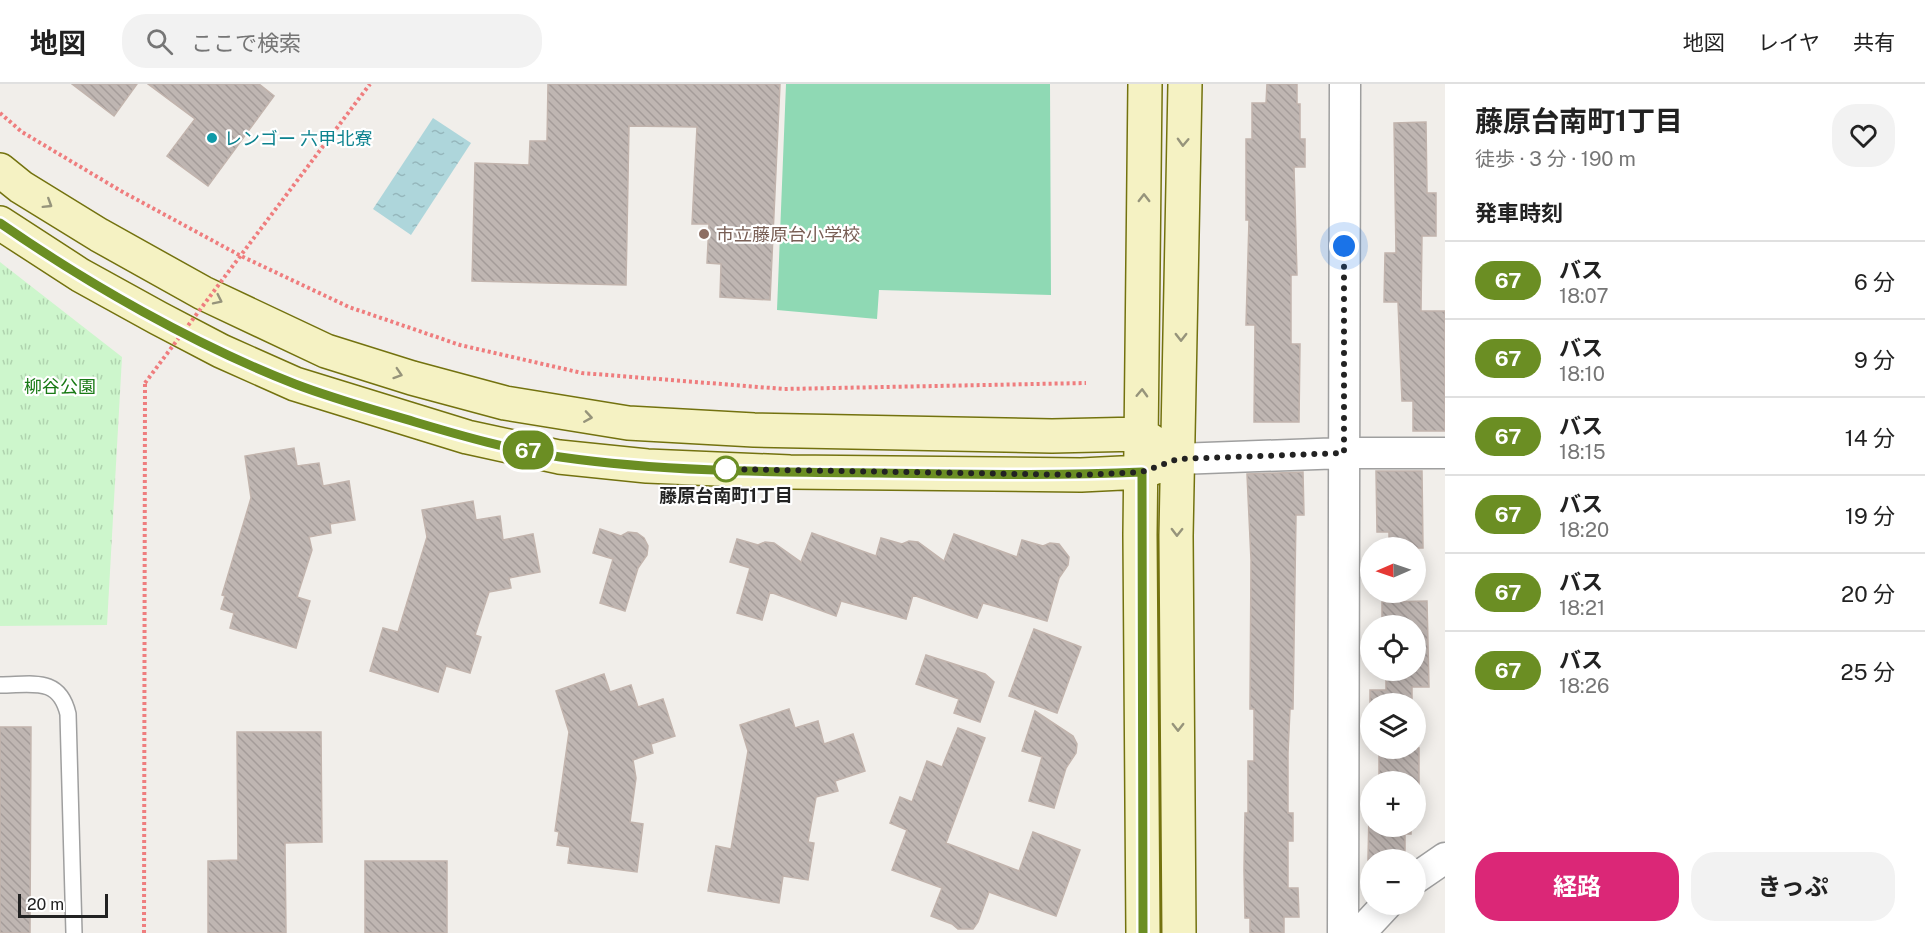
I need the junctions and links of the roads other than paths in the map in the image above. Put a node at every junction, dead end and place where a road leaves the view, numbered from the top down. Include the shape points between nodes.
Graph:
1 (1145, 84) edge
2 (1185, 84) edge
3 (1345, 84) edge
4 (0, 171) edge
5 (0, 223) edge
6 (1141, 434) junction
7 (1344, 453) junction
8 (1445, 453) edge
9 (1178, 459) junction
10 (1142, 472) junction
11 (0, 685) edge
12 (1445, 858) edge
13 (1426, 871) edge
14 (1377, 915) edge
15 (74, 933) edge
16 (1143, 933) edge
17 (1179, 933) edge
18 (1343, 933) edge
19 (1360, 933) edge

6 -> 1 street
2 -> 9 street
3 - 7 street
4 -> 6 street via 99,235 192,287 326,351 505,403 628,423 720,428 1052,436
5 - 10 street via 80,275 263,370 373,410 490,442 559,457 647,466 813,472
6 - 9 street
6 - 10 street
7 - 8 street
7 - 9 street
7 - 18 street
9 - 10 street
9 -> 17 street
10 - 16 street
11 - 15 lane via 36,685 56,689 64,697 68,714
12 - 13 street
14 - 19 street

